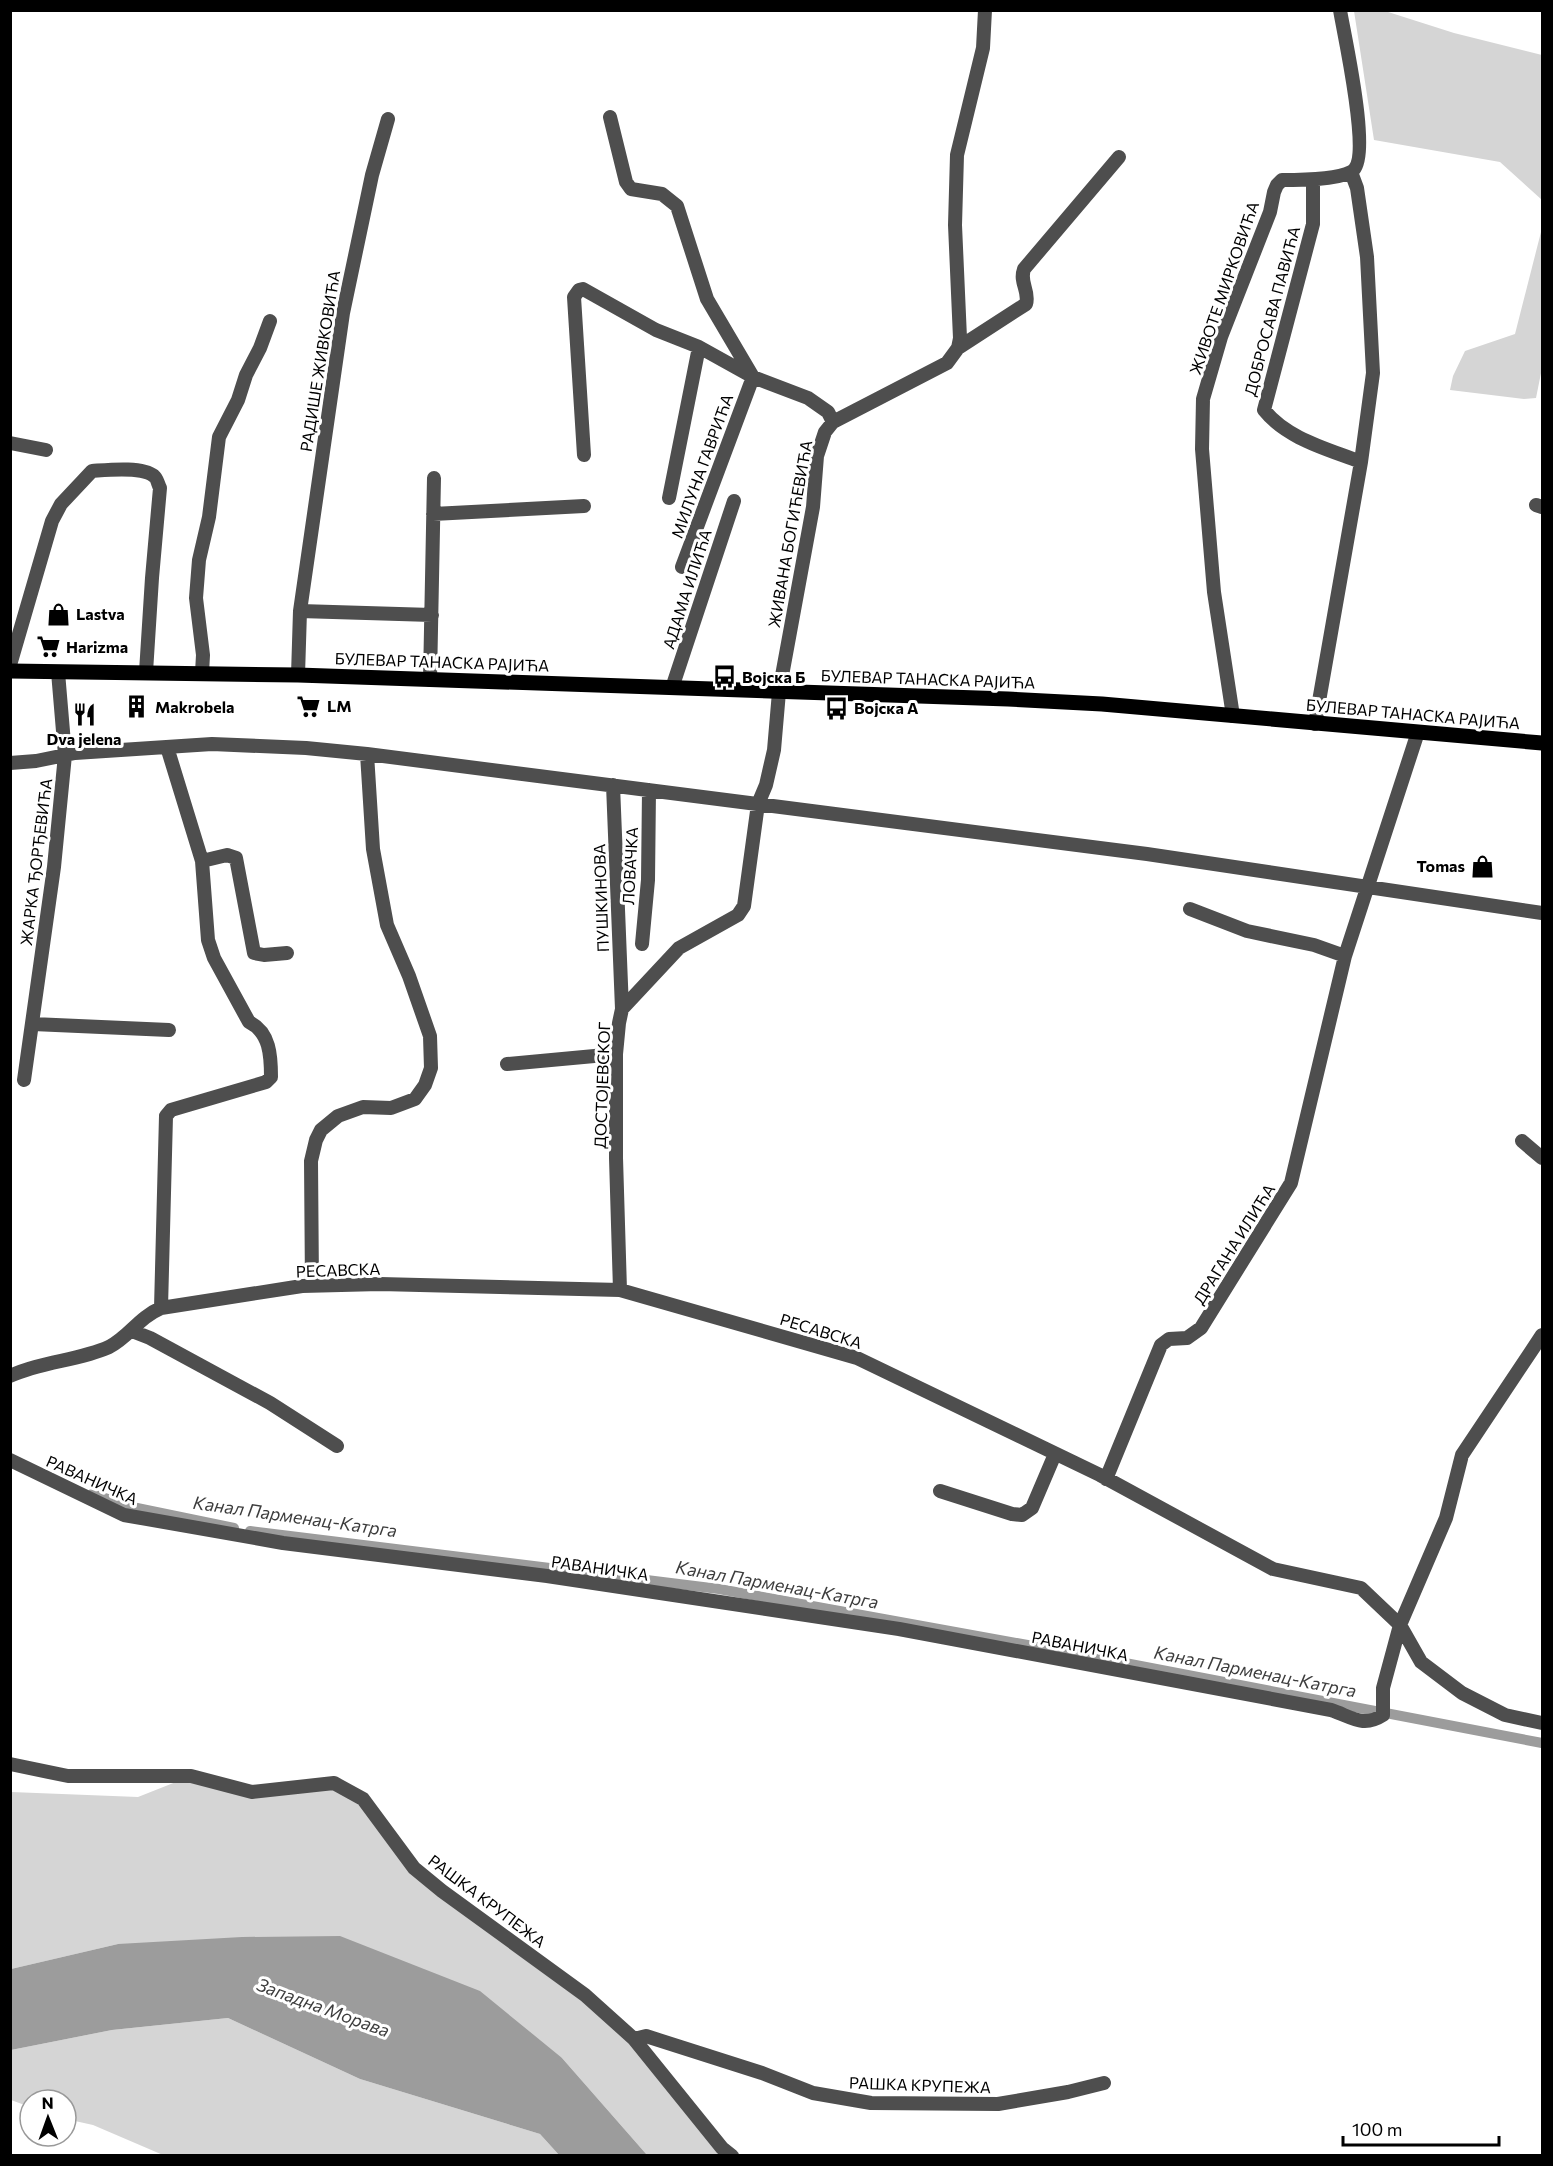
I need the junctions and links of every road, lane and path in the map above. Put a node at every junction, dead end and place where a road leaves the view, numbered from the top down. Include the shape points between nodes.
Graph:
1 (985, 10) edge
2 (1340, 10) edge
3 (610, 117) dead end
4 (388, 119) dead end
5 (1119, 157) dead end
6 (1351, 172) junction
7 (1313, 180) junction
8 (270, 321) dead end
9 (699, 347) junction
10 (958, 348) junction
11 (753, 377) junction
12 (833, 422) junction
13 (10, 443) edge
14 (46, 450) dead end
15 (584, 455) dead end
16 (1361, 462) junction
17 (434, 478) dead end
18 (669, 498) dead end
19 (734, 501) dead end
20 (584, 506) dead end
21 (433, 514) junction
22 (682, 567) dead end
23 (300, 611) junction
24 (432, 615) junction
25 (10, 665) edge
26 (10, 671) edge
27 (58, 672) junction
28 (146, 672) junction
29 (202, 673) junction
30 (298, 675) junction
31 (430, 680) junction
32 (672, 688) junction
33 (779, 692) junction
34 (1233, 716) junction
35 (1315, 724) junction
36 (1418, 732) junction
37 (1542, 743) edge
38 (167, 747) junction
39 (367, 754) junction
40 (65, 755) junction
41 (10, 763) edge
42 (613, 785) junction
43 (649, 790) junction
44 (758, 804) junction
45 (202, 861) junction
46 (1366, 888) junction
47 (1190, 909) dead end
48 (1542, 913) edge
49 (642, 944) dead end
50 (287, 952) dead end
51 (1346, 956) junction
52 (622, 1009) junction
53 (33, 1023) junction
54 (169, 1030) dead end
55 (616, 1054) junction
56 (507, 1064) dead end
57 (24, 1080) dead end
58 (1522, 1141) dead end
59 (1542, 1158) edge
60 (312, 1286) junction
61 (620, 1290) junction
62 (160, 1308) junction
63 (132, 1331) junction
64 (1542, 1335) edge
65 (10, 1376) edge
66 (337, 1446) dead end
67 (1055, 1454) junction
68 (10, 1460) edge
69 (1106, 1479) junction
70 (940, 1491) dead end
71 (1400, 1625) junction
72 (1542, 1723) edge
73 (10, 1764) edge
74 (634, 2038) junction
75 (1104, 2083) dead end
76 (732, 2156) edge

1 - 10 street via 983,48 957,155
2 - 6 street via 1356,98 1360,154
3 - 11 street via 626,182 631,189 662,194 677,206 707,299
4 - 23 street, РАДИШЕ ЖИВКОВИЋА via 343,313
5 - 10 street via 1024,269 1021,277 1028,296 1026,304
6 - 7 street, ЖИВОТЕ МИРКОВИЋА
6 - 16 street via 1367,256 1373,373
7 - 16 street, ДОБРОСАВА ПАВИЋА via 1312,224 1264,410 1274,422 1295,435
7 - 34 street, ЖИВОТЕ МИРКОВИЋА via 1282,180 1277,185 1221,337 1203,399 1202,449 1214,592
8 - 29 street via 219,437 196,598
9 - 11 street
9 - 15 street via 656,330 583,289 575,293
9 - 18 street, МИЛУНА ГАВРИЋА
10 - 12 street via 947,363
11 - 12 street via 808,398 828,412
11 - 22 street, МИЛУНА ГАВРИЋА
12 - 33 street, ЖИВАНА БОГИЋЕВИЋА via 825,432 818,456 813,507
13 - 14 street
16 - 35 street
17 - 21 street
19 - 32 street, АДАМА ИЛИЋА
20 - 21 street
21 - 24 street
23 - 24 street
23 - 30 street, РАДИШЕ ЖИВКОВИЋА
24 - 31 street
25 - 28 street via 49,531 61,504 92,471 129,469 150,473 160,488
26 - 27 main road, БУЛЕВАР ТАНАСКА РАЈИЋА
27 - 28 main road, БУЛЕВАР ТАНАСКА РАЈИЋА
27 - 40 street, ЖАРКА ЂОРЂЕВИЋА
28 - 29 main road, БУЛЕВАР ТАНАСКА РАЈИЋА
29 - 30 main road, БУЛЕВАР ТАНАСКА РАЈИЋА
30 - 31 main road, БУЛЕВАР ТАНАСКА РАЈИЋА
31 - 32 main road, БУЛЕВАР ТАНАСКА РАЈИЋА
32 - 33 main road, БУЛЕВАР ТАНАСКА РАЈИЋА
33 - 34 main road, БУЛЕВАР ТАНАСКА РАЈИЋА via 1102,704
33 - 44 street, ДОСТОЈЕВСКОГ via 774,750
34 - 35 main road, БУЛЕВАР ТАНАСКА РАЈИЋА
35 - 36 main road, БУЛЕВАР ТАНАСКА РАЈИЋА
36 - 37 main road, БУЛЕВАР ТАНАСКА РАЈИЋА
36 - 46 street
38 - 39 street via 212,744
38 - 40 street
38 - 45 street
39 - 42 street
39 - 60 street via 373,849 387,925 430,1036 430,1068 415,1099 392,1108 363,1107 338,1116 321,1130 311,1161
40 - 41 street
40 - 53 street, ЖАРКА ЂОРЂЕВИЋА
42 - 43 street
42 - 52 street, ПУШКИНОВА
43 - 44 street
43 - 49 street, ЛОВАЧКА via 648,880
44 - 46 street via 1147,854
44 - 52 street, ДОСТОЈЕВСКОГ via 744,906 738,915 679,948
45 - 50 street via 227,855 236,858 254,953
45 - 62 street via 208,940 249,1022 266,1038 271,1077 266,1082 171,1110 166,1116
46 - 48 street
46 - 51 street, ДРАГАНА ИЛИЋА
47 - 51 street via 1247,931
51 - 69 street, ДРАГАНА ИЛИЋА via 1291,1184 1201,1328 1187,1338 1169,1339 1161,1345
52 - 55 street, ДОСТОЈЕВСКОГ
53 - 54 street
53 - 57 street, ЖАРКА ЂОРЂЕВИЋА
55 - 56 street
55 - 61 street, ДОСТОЈЕВСКОГ
58 - 59 street
60 - 61 street, РЕСАВСКА
60 - 62 street, РЕСАВСКА
61 - 67 street, РЕСАВСКА via 856,1358
62 - 63 street, РЕСАВСКА via 147,1314
63 - 65 street, РЕСАВСКА via 87,1355
63 - 66 street via 270,1403
64 - 71 street, РАВАНИЧКА via 1462,1455 1446,1518
67 - 69 street, РЕСАВСКА
67 - 70 street via 1032,1509 1022,1515
68 - 71 street, РАВАНИЧКА via 124,1515 283,1543 547,1576 899,1629 1331,1710 1362,1722 1372,1722 1383,1714 1383,1689
69 - 71 street, РЕСАВСКА via 1273,1569 1361,1587
71 - 72 street, РЕСАВСКА via 1421,1662 1462,1693 1505,1715
73 - 74 street, РАШКА КРУПЕЖА via 68,1776 191,1776 252,1792 334,1783 363,1799 414,1868 585,1995
74 - 75 street, РАШКА КРУПЕЖА via 646,2036 813,2093 871,2103 998,2104
74 - 76 street, РАШКА КРУПЕЖА

